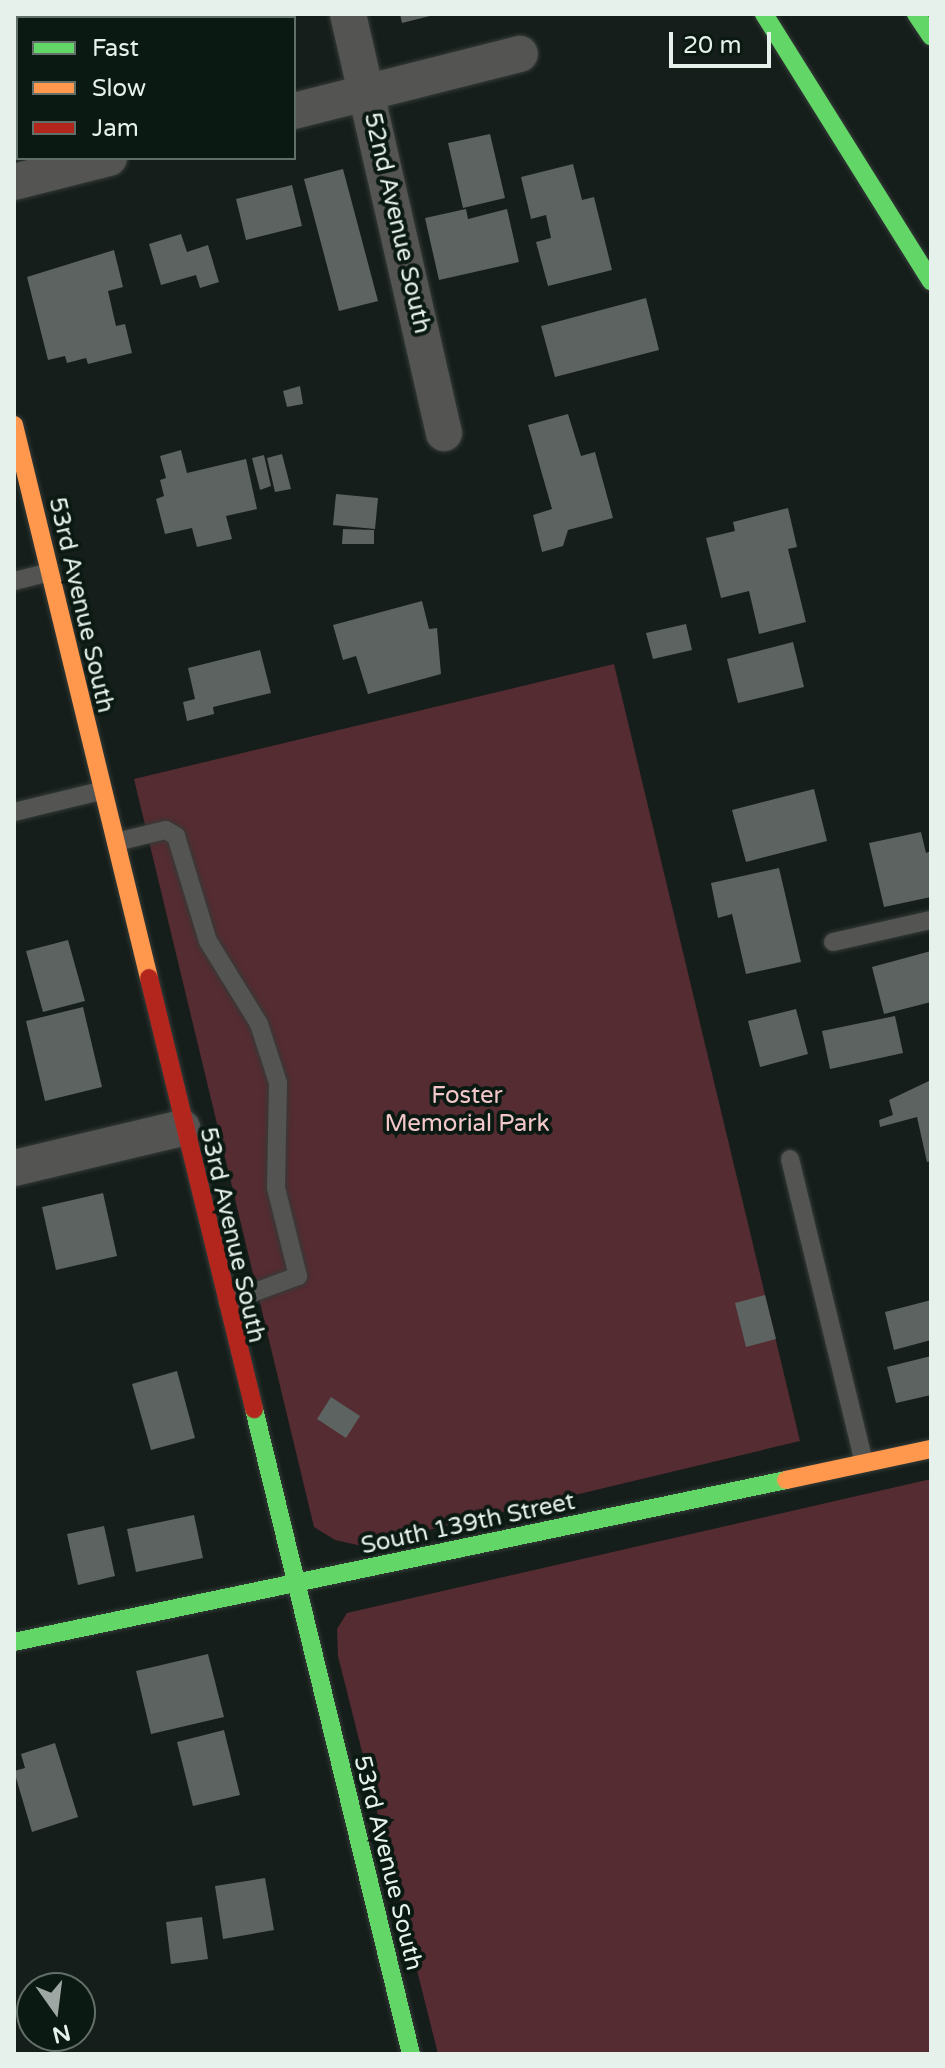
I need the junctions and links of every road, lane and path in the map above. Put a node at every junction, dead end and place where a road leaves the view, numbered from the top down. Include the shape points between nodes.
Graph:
1 (348, 14) edge
2 (764, 14) edge
3 (916, 14) edge
4 (931, 36) edge
5 (520, 54) dead end
6 (367, 92) junction
7 (296, 110) edge
8 (101, 160) edge
9 (14, 182) edge
10 (931, 281) edge
11 (14, 425) edge
12 (444, 433) dead end
13 (49, 572) junction
14 (14, 581) edge
15 (101, 791) junction
16 (14, 812) edge
17 (114, 842) junction
18 (931, 920) edge
19 (833, 942) dead end
20 (182, 1128) junction
21 (790, 1159) dead end
22 (14, 1168) edge
23 (224, 1303) junction
24 (931, 1449) edge
25 (864, 1463) junction
26 (293, 1586) junction
27 (14, 1642) edge
28 (411, 2054) edge

1 - 6 street, 52nd Avenue South
2 - 10 main road
3 - 4 main road
5 - 6 street
6 - 7 street
6 - 12 street, 52nd Avenue South
8 - 9 street
11 - 13 main road, 53rd Avenue South
13 - 14 lane
13 - 15 main road, 53rd Avenue South
15 - 16 lane
15 - 17 main road, 53rd Avenue South
17 - 20 main road, 53rd Avenue South
17 - 23 lane via 166,830 176,836 208,941 259,1024 278,1083 276,1188 298,1276
18 - 19 lane
20 - 22 street
20 - 23 main road, 53rd Avenue South
21 - 25 lane
23 - 26 main road, 53rd Avenue South
24 - 25 main road, South 139th Street
25 - 26 main road, South 139th Street
26 - 27 main road, South 139th Street
26 - 28 main road, 53rd Avenue South

